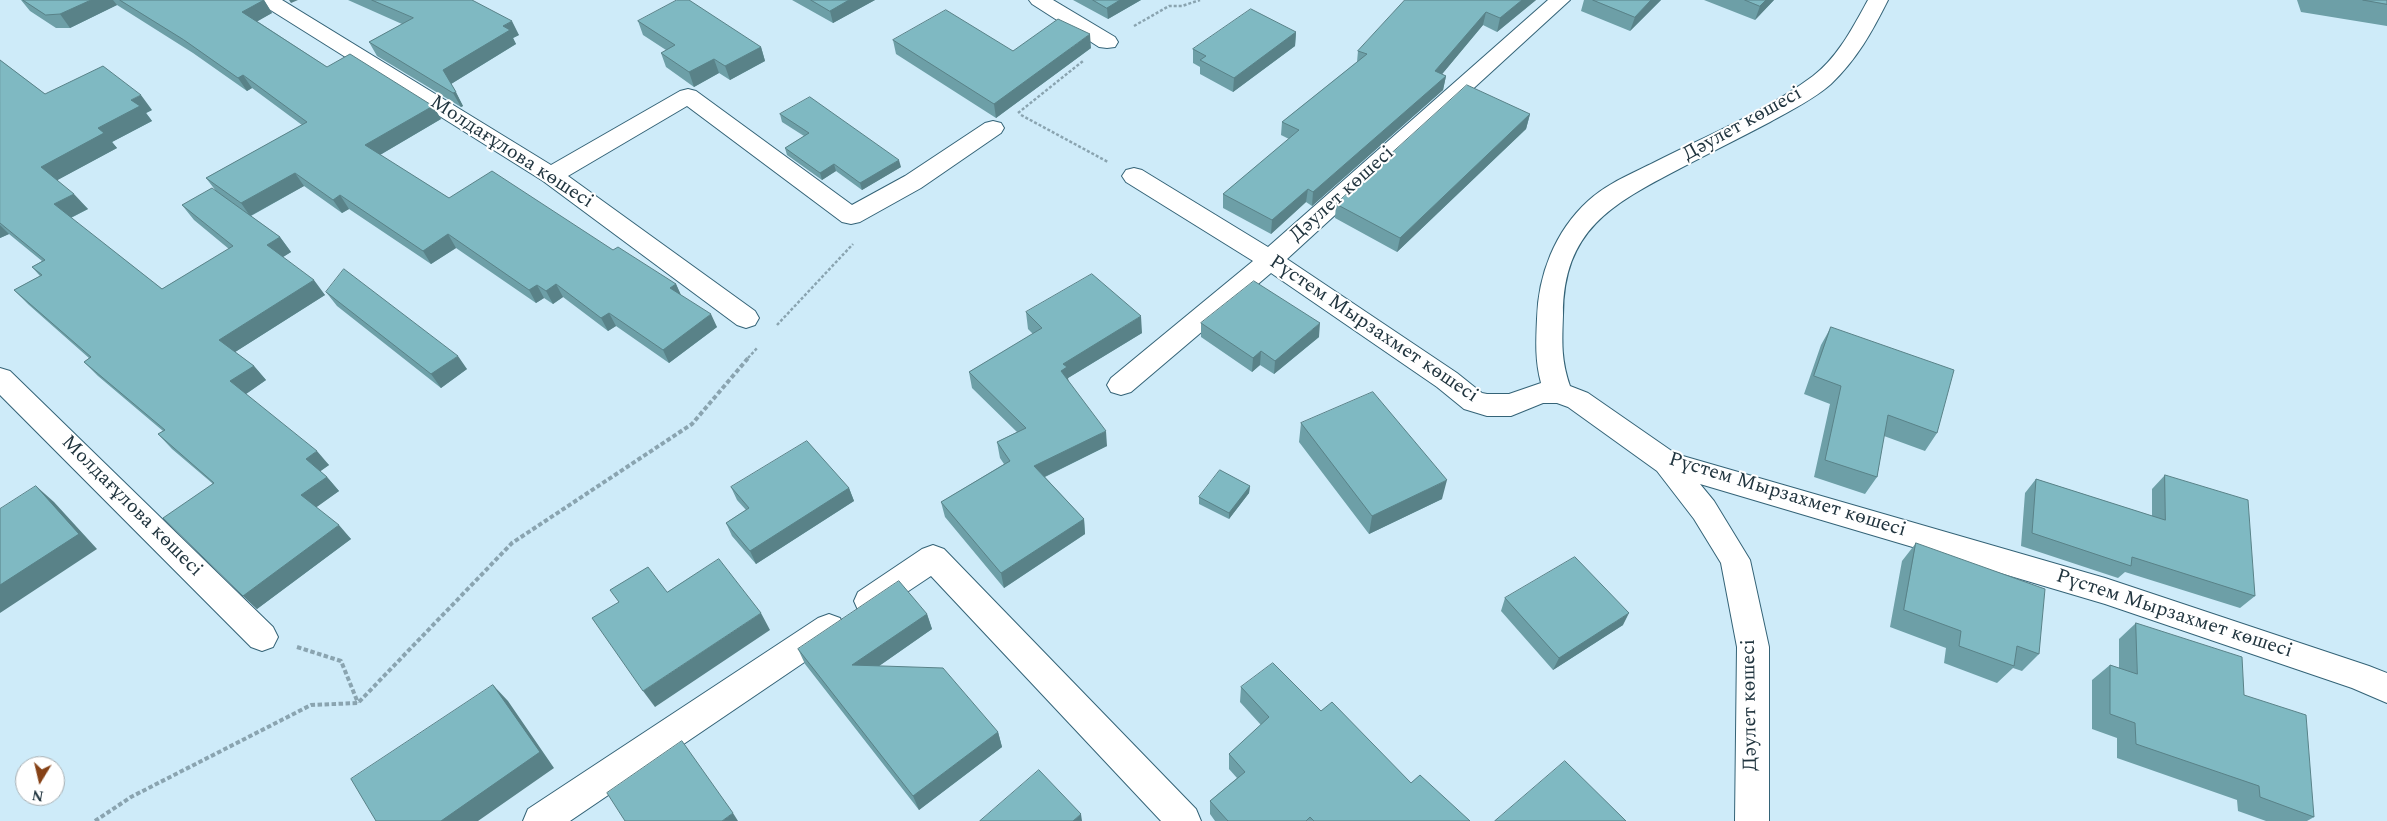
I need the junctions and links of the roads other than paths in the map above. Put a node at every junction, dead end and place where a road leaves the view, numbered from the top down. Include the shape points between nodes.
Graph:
1 (268, 0) edge
2 (1039, 0) edge
3 (1560, 0) edge
4 (1878, 0) edge
5 (1107, 42) dead end
6 (993, 128) dead end
7 (552, 175) junction
8 (1134, 176) road end
9 (1270, 260) junction
10 (746, 318) dead end
11 (0, 378) edge
12 (1121, 385) dead end
13 (1558, 393) junction
14 (1667, 463) junction
15 (262, 637) road end
16 (2387, 688) edge
17 (540, 821) edge
18 (1184, 821) edge
19 (1752, 821) edge

1 - 7 street, Молдағұлова көшесі
2 - 5 street
3 - 9 street, Дәулет көшесі
4 - 13 street, Дәулет көшесі via 1854,46 1822,80 1781,107 1625,187 1597,206 1578,226 1562,253 1550,296 1549,363
6 - 7 street via 912,182 851,216 688,96
7 - 10 street, Молдағұлова көшесі
8 - 9 street, Рүстем Мырзахмет көшесі
9 - 12 street, Дәулет көшесі
9 - 13 street, Рүстем Мырзахмет көшесі via 1447,380 1474,402 1511,405 1541,393
11 - 15 street, Молдағұлова көшесі
13 - 14 street, Рүстем Мырзахмет көшесі via 1578,400
14 - 16 street, Рүстем Мырзахмет көшесі via 2105,591
14 - 19 street, Дәулет көшесі via 1704,510 1734,560 1753,647
17 - 18 street via 933,558

